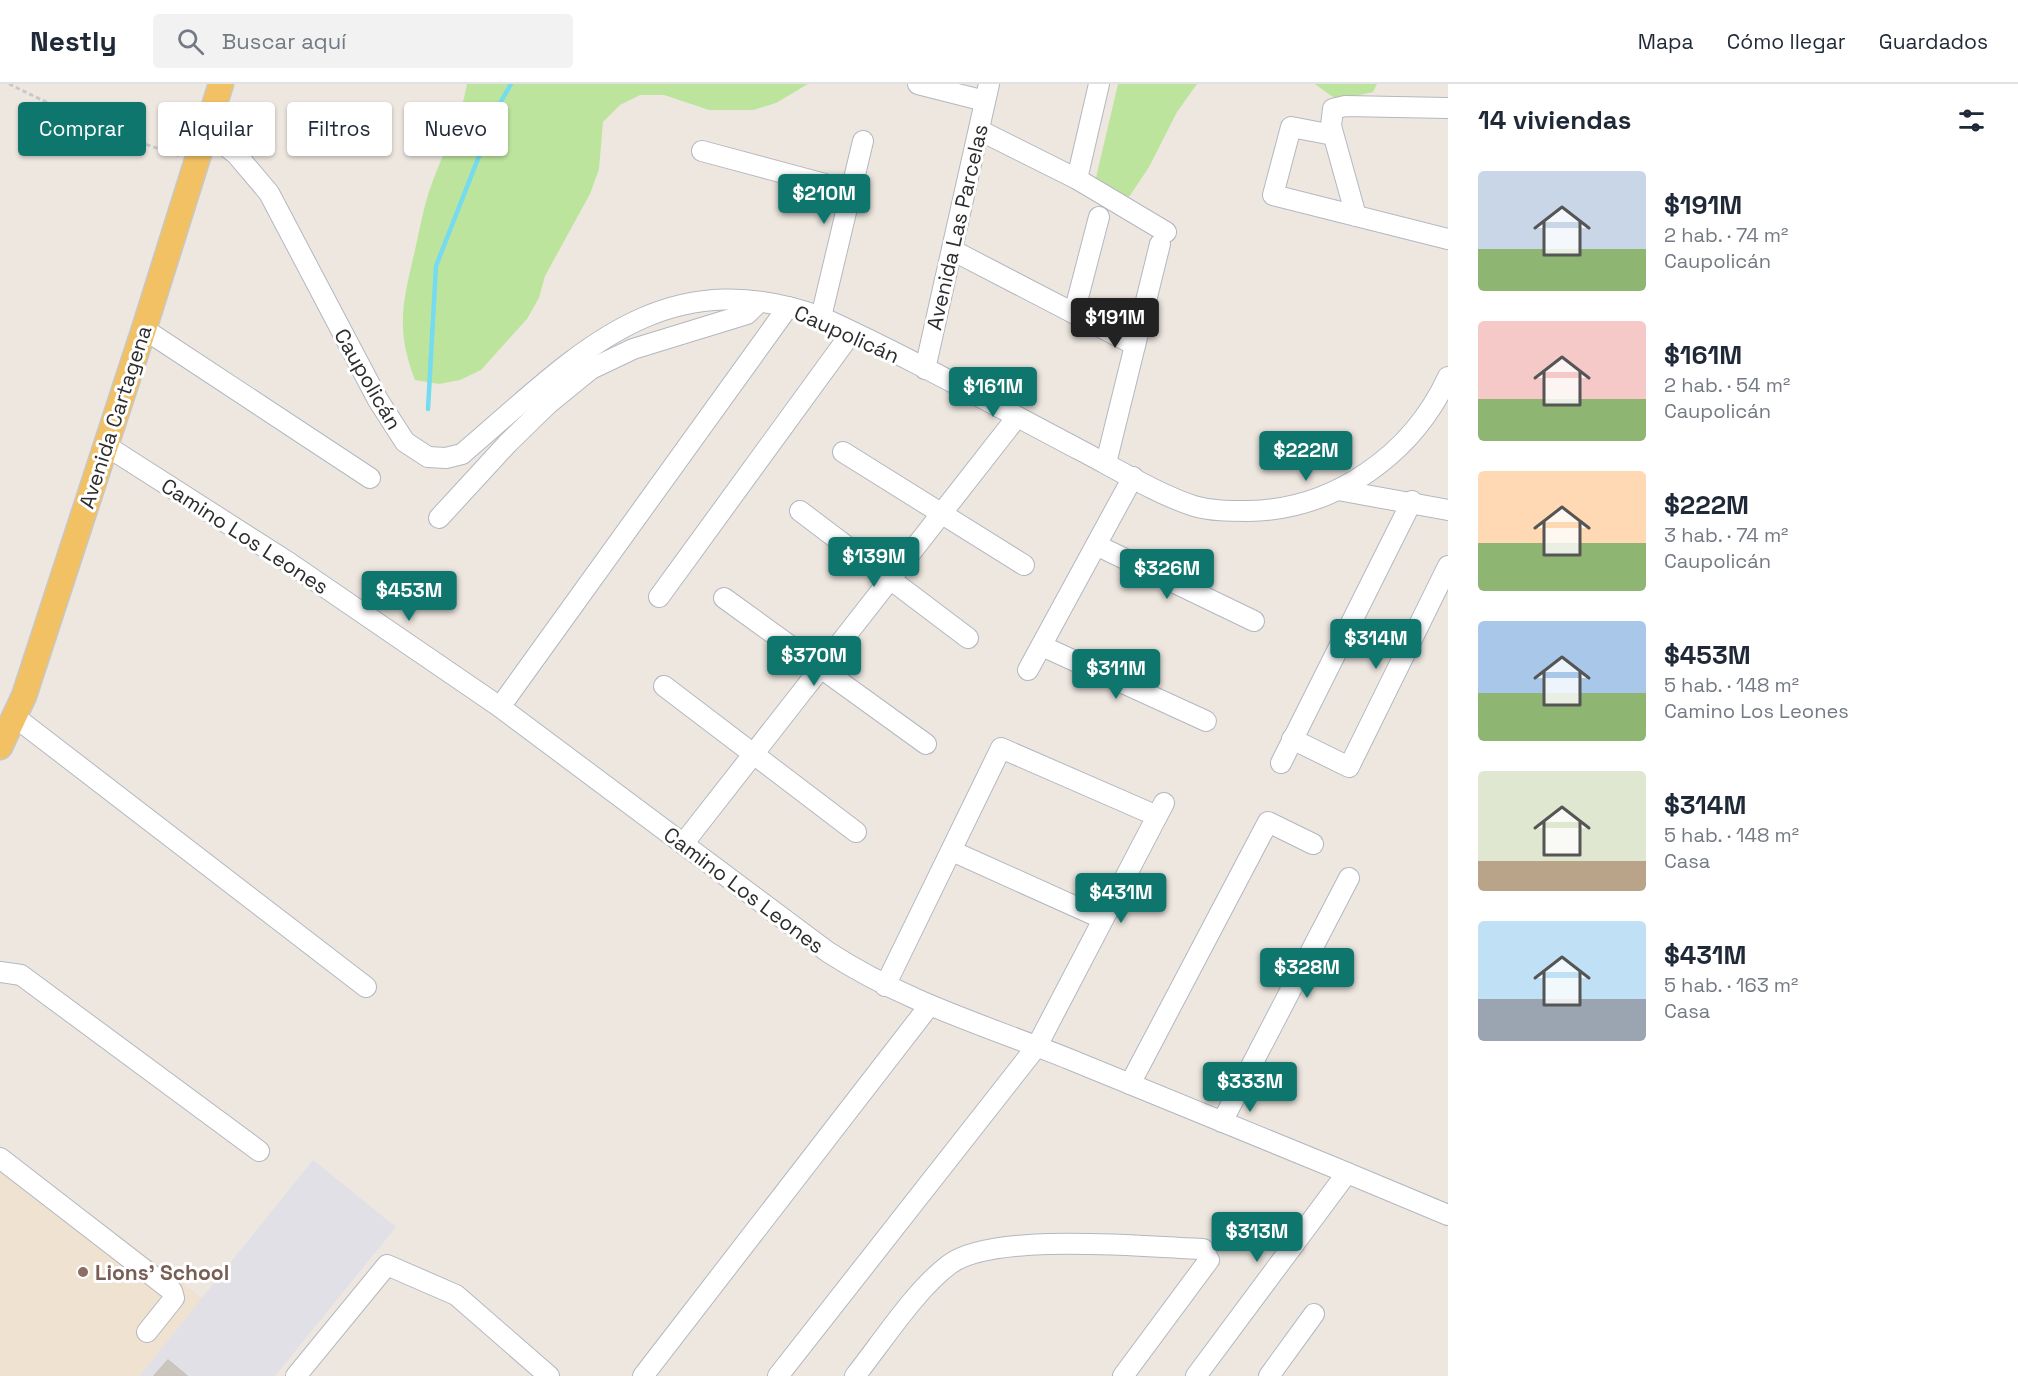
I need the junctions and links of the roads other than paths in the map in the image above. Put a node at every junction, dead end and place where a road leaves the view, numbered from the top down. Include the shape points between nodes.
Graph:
1 (221, 84) edge
2 (918, 84) edge
3 (1099, 84) edge
4 (987, 92) edge
5 (215, 102) edge
6 (1448, 108) edge
7 (978, 130) junction
8 (1333, 135) junction
9 (863, 141) dead end
10 (702, 151) dead end
11 (198, 156) edge
12 (238, 156) edge
13 (1077, 179) junction
14 (851, 191) junction
15 (1356, 216) junction
16 (1099, 217) dead end
17 (1448, 239) edge
18 (952, 250) junction
19 (759, 302) junction
20 (788, 307) junction
21 (1074, 313) junction
22 (821, 318) junction
23 (144, 329) junction
24 (852, 332) junction
25 (1135, 345) junction
26 (925, 369) junction
27 (1448, 377) edge
28 (1017, 417) junction
29 (105, 445) junction
30 (843, 452) dead end
31 (1107, 463) junction
32 (1133, 477) junction
33 (370, 478) dead end
34 (1338, 490) junction
35 (1412, 501) junction
36 (1448, 510) edge
37 (800, 511) dead end
38 (942, 515) junction
39 (439, 518) dead end
40 (1096, 545) junction
41 (1024, 566) dead end
42 (1448, 566) edge
43 (892, 578) junction
44 (659, 597) dead end
45 (724, 598) dead end
46 (1254, 621) dead end
47 (968, 638) dead end
48 (1042, 646) junction
49 (821, 668) junction
50 (1028, 670) dead end
51 (664, 686) dead end
52 (500, 707) junction
53 (15, 717) junction
54 (1206, 721) dead end
55 (1292, 739) junction
56 (926, 744) dead end
57 (0, 747) edge
58 (753, 754) junction
59 (1281, 763) dead end
60 (855, 832) dead end
61 (683, 844) junction
62 (1313, 844) dead end
63 (952, 851) junction
64 (1349, 878) dead end
65 (1103, 919) junction
66 (0, 972) edge
67 (885, 986) junction
68 (366, 987) dead end
69 (929, 1006) junction
70 (1037, 1046) junction
71 (1130, 1084) junction
72 (1222, 1122) junction
73 (259, 1151) dead end
74 (0, 1158) edge
75 (1347, 1173) junction
76 (1448, 1215) edge
77 (1314, 1314) dead end
78 (147, 1332) dead end
79 (296, 1376) edge
80 (549, 1376) edge
81 (644, 1376) edge
82 (778, 1376) edge
83 (855, 1376) edge
84 (1123, 1376) edge
85 (1196, 1376) edge
86 (1269, 1376) edge

1 - 5 main road, Avenida Cartagena
2 - 4 street
3 - 13 street
4 - 7 street, Avenida Las Parcelas
6 - 8 street via 1345,106 1331,114
7 - 13 street
7 - 18 street, Avenida Las Parcelas
8 - 15 street
8 - 15 street via 1292,127 1273,195
9 - 14 street
10 - 14 street
11 - 23 main road, Avenida Cartagena
12 - 19 street, Caupolicán via 269,193 378,400 405,442 428,457 462,454 547,378 622,327 658,312 698,303
13 - 25 street via 1163,238
14 - 22 street
15 - 17 street
16 - 21 street
18 - 21 street
18 - 26 street, Avenida Las Parcelas
19 - 20 street, Caupolicán
19 - 39 street via 747,314 633,349 591,369 507,444
20 - 22 street, Caupolicán
20 - 52 street
21 - 25 street
22 - 24 street, Caupolicán
23 - 29 main road, Avenida Cartagena
23 - 33 street
24 - 26 street, Caupolicán
24 - 44 street
25 - 31 street
26 - 28 street, Caupolicán
27 - 34 street, Caupolicán via 1410,436 1377,467
28 - 31 street, Caupolicán
28 - 38 street
29 - 52 street, Camino Los Leones via 288,562
29 - 53 main road, Avenida Cartagena
30 - 38 street
31 - 32 street, Caupolicán
32 - 34 street, Caupolicán via 1193,506 1235,511 1298,504
32 - 40 street
34 - 35 street
35 - 36 street
35 - 55 street
37 - 43 street
38 - 41 street
38 - 43 street
40 - 46 street
40 - 48 street
42 - 55 street via 1349,767
43 - 47 street
43 - 49 street
45 - 49 street
48 - 50 street
48 - 54 street
49 - 56 street
49 - 58 street
51 - 58 street
52 - 61 street, Camino Los Leones
53 - 57 main road, Avenida Cartagena
53 - 68 street
55 - 59 street
58 - 60 street
58 - 61 street
61 - 67 street, Camino Los Leones via 828,952
62 - 71 street via 1268,822
63 - 65 street
63 - 65 street via 1001,748 1160,810
63 - 67 street
64 - 72 street
65 - 70 street
66 - 73 street via 21,975
67 - 69 street, Camino Los Leones
69 - 70 street, Camino Los Leones
69 - 81 street
70 - 71 street, Camino Los Leones
70 - 82 street
71 - 72 street, Camino Los Leones
72 - 75 street, Camino Los Leones
74 - 78 street via 172,1291 174,1298
75 - 76 street, Camino Los Leones
75 - 85 street
77 - 86 street
79 - 80 street via 387,1265 456,1295
83 - 84 street via 925,1288 951,1264 977,1251 1022,1244 1203,1249 1209,1260

